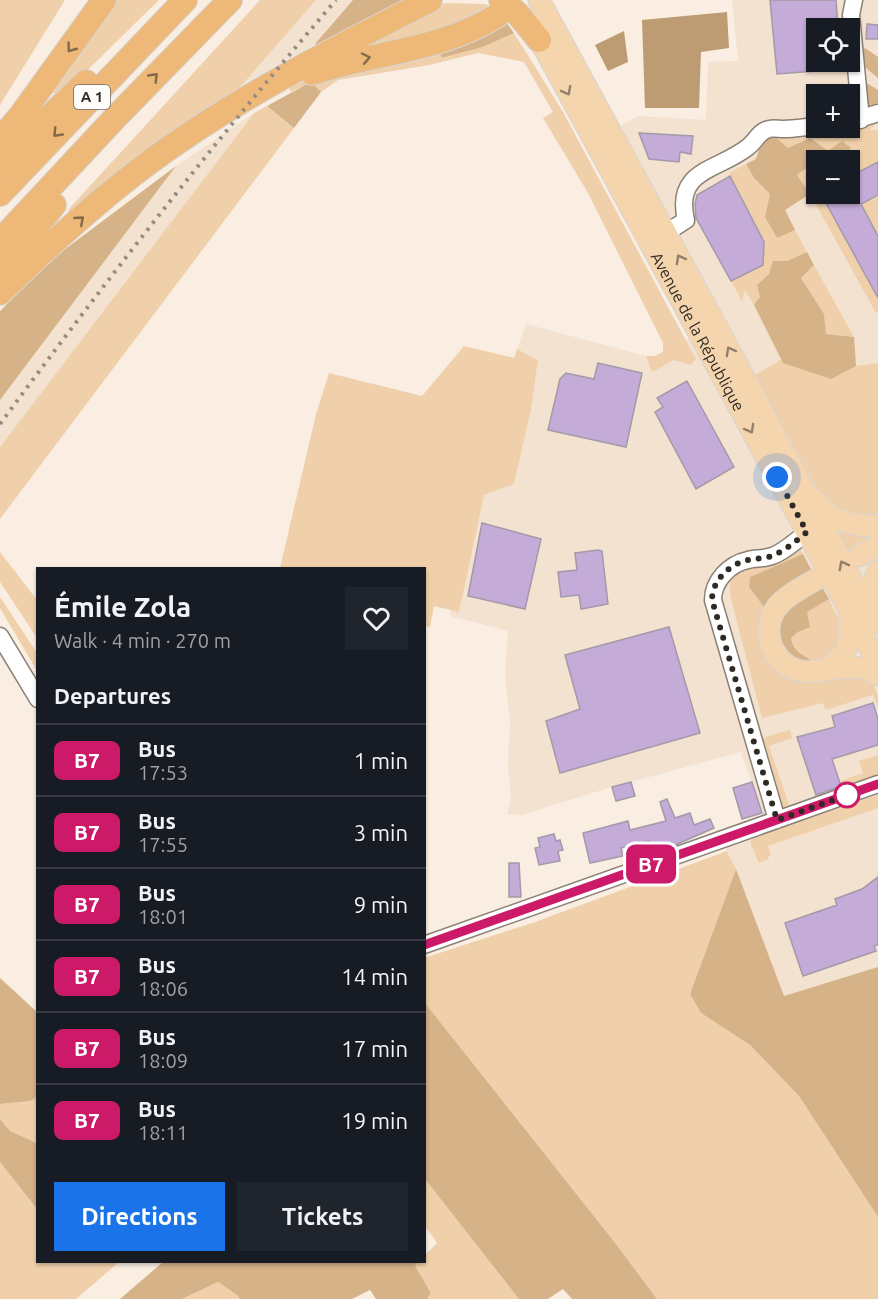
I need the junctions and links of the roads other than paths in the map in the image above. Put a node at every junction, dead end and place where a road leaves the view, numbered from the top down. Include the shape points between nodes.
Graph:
1 (104, 0) edge
2 (179, 0) edge
3 (185, 0) edge
4 (230, 0) edge
5 (430, 0) edge
6 (518, 0) edge
7 (538, 0) edge
8 (854, 0) edge
9 (500, 7) edge
10 (539, 40) junction
11 (854, 84) edge
12 (251, 96) junction
13 (878, 114) edge
14 (114, 119) junction
15 (860, 119) edge
16 (806, 126) edge
17 (0, 140) edge
18 (0, 164) edge
19 (0, 194) edge
20 (666, 233) junction
21 (0, 241) edge
22 (0, 270) edge
23 (0, 293) edge
24 (808, 495) junction
25 (878, 525) edge
26 (807, 532) junction
27 (878, 545) edge
28 (859, 556) dead end
29 (878, 571) edge
30 (814, 580) dead end
31 (875, 591) edge
32 (849, 610) junction
33 (876, 620) edge
34 (0, 636) edge
35 (878, 663) edge
36 (827, 670) junction
37 (878, 675) edge
38 (36, 696) edge
39 (878, 784) edge
40 (777, 820) junction
41 (426, 944) edge

1 -> 17 highway
2 - 18 highway via 166,4
3 -> 19 highway, A 1
14 -> 4 highway, A 1
5 - 12 highway
6 - 10 main road, Avenue de la République
7 - 20 main road, Avenue de la République
8 - 11 street
9 - 10 highway via 517,13
12 -> 9 highway via 352,61 435,43 481,25
10 -> 26 main road, Avenue de la République
23 -> 12 highway via 138,171
13 - 15 street
14 - 21 highway, A 1
14 - 22 highway via 89,166
16 - 20 street via 763,131 748,147 696,176 687,188 683,208 686,220
24 -> 20 main road, Avenue de la République
24 - 25 main road via 833,516 865,526
33 -> 24 main road, Avenue de la République
26 - 32 main road, Avenue de la République
26 - 40 street via 773,556 740,562 728,570 712,591
27 - 28 main road
29 - 31 main road via 872,584
30 - 36 main road via 782,601 771,618 769,637 777,656 789,667 802,672
31 - 33 main road
32 - 35 main road, Avenue de la République
32 - 36 main road via 848,646
34 - 38 street
36 - 37 main road via 850,666
39 - 40 street
40 - 41 street

